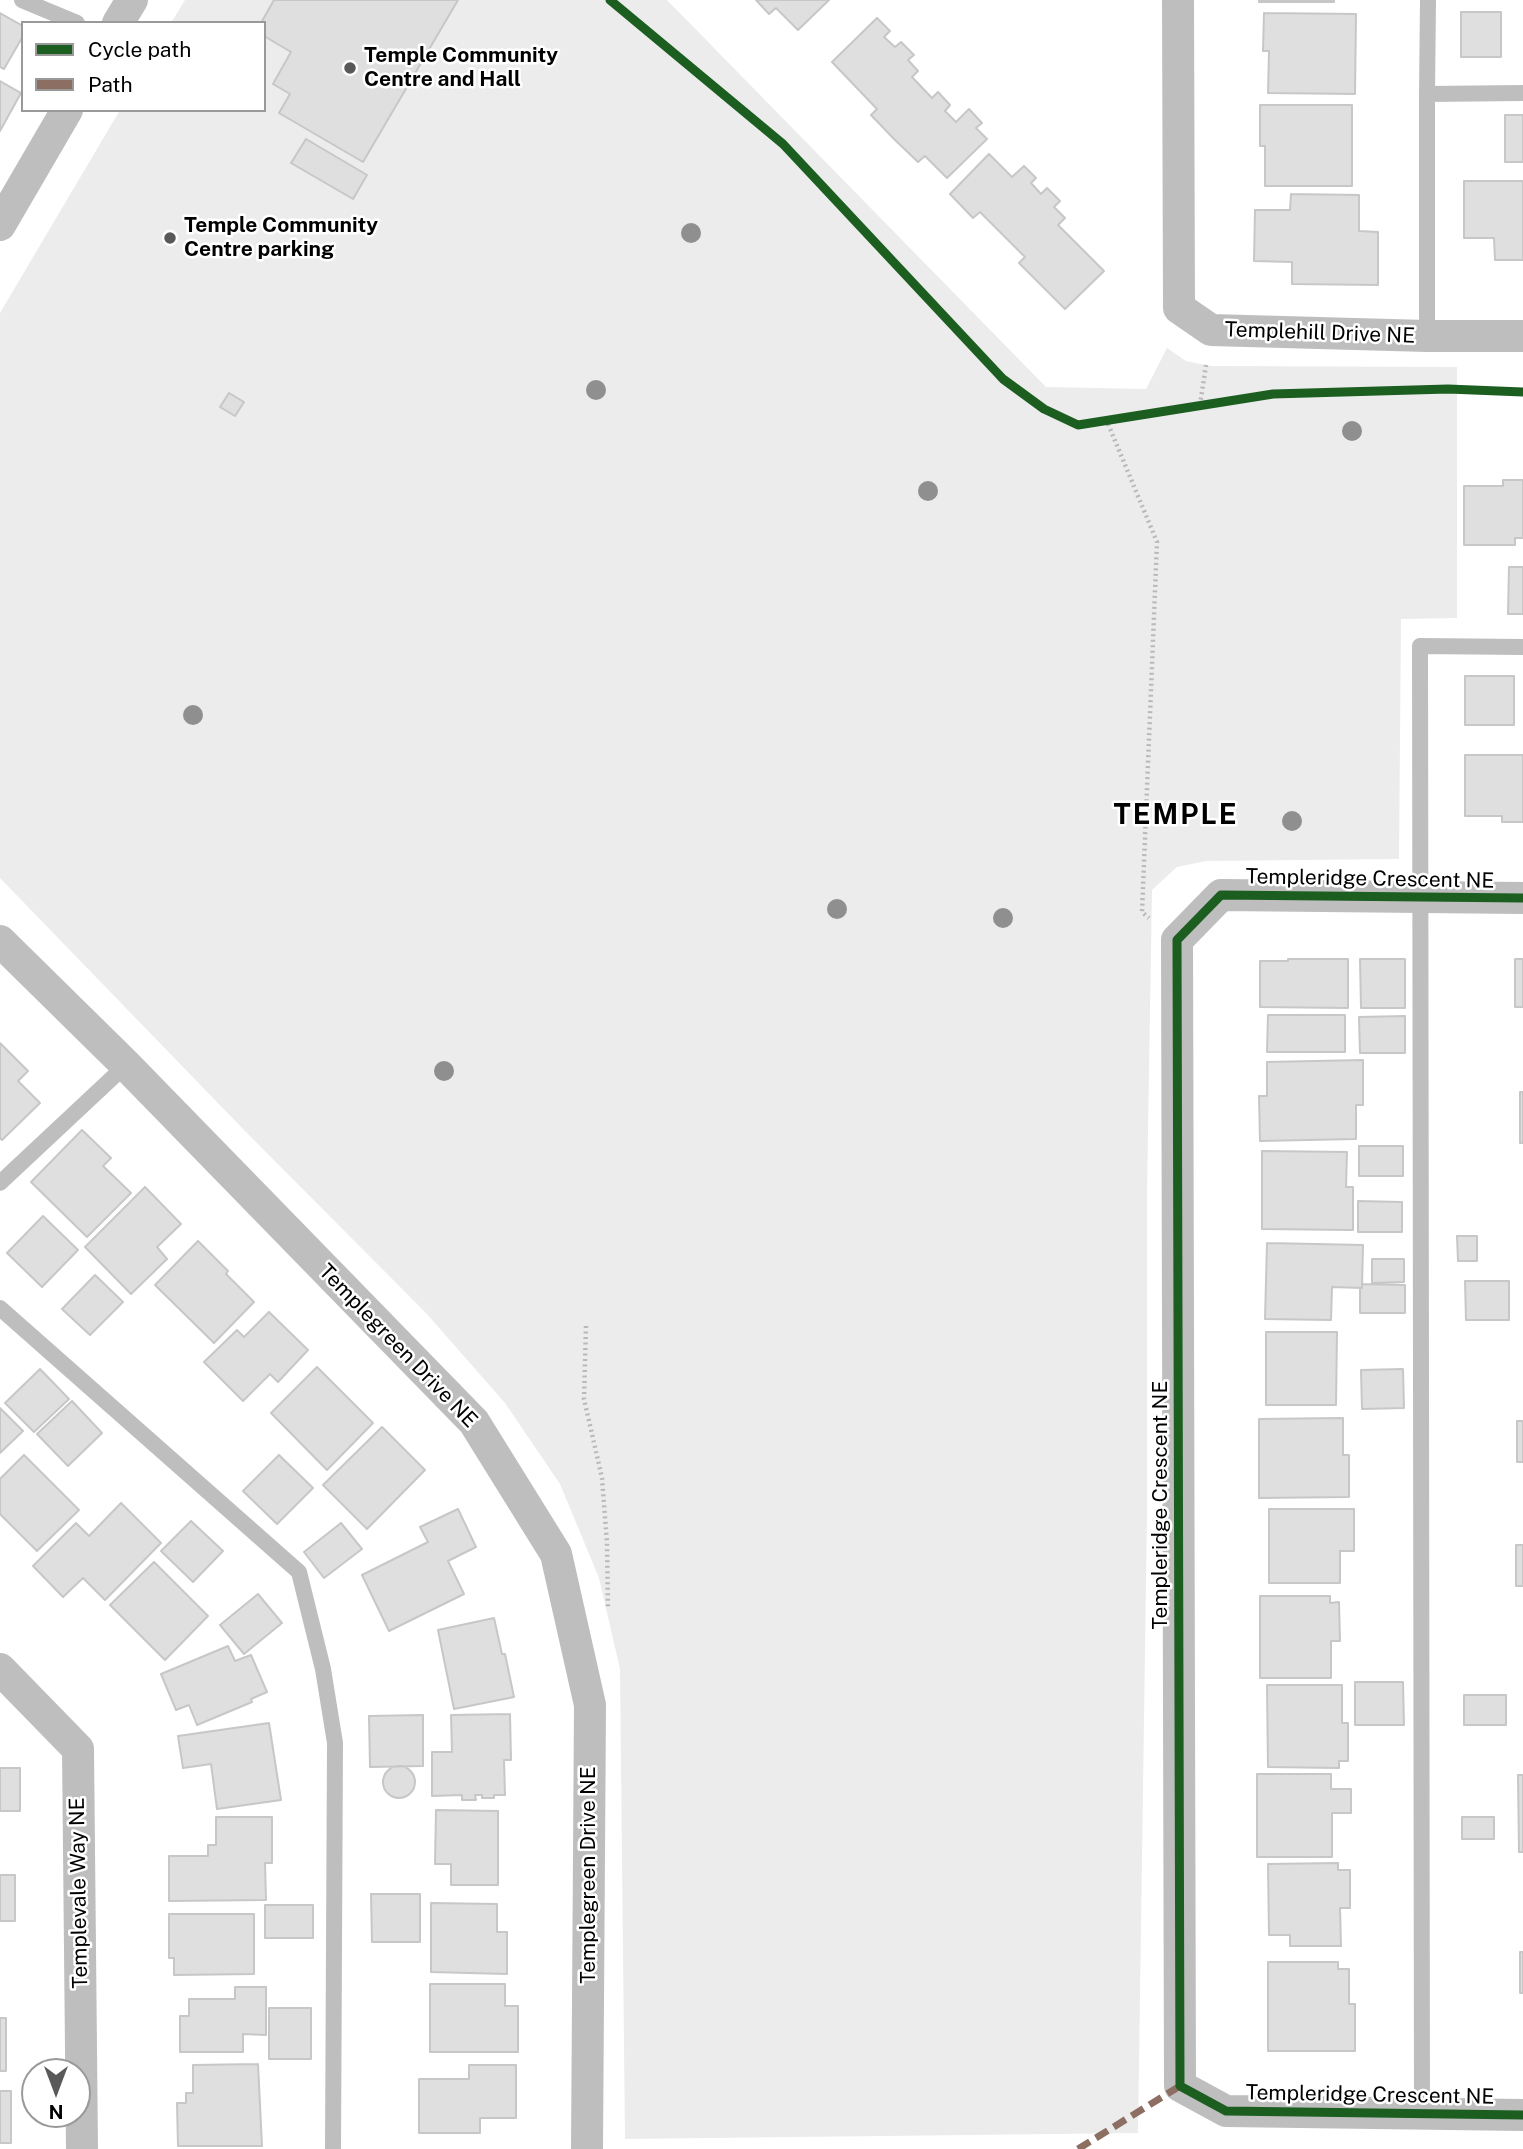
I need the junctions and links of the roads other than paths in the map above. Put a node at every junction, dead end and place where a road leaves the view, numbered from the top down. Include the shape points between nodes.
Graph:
1 (22, 0) edge
2 (132, 0) edge
3 (1178, 0) edge
4 (1427, 0) edge
5 (72, 21) edge
6 (119, 21) edge
7 (1523, 93) edge
8 (1427, 94) junction
9 (66, 112) edge
10 (0, 225) edge
11 (1427, 336) junction
12 (1523, 336) edge
13 (1523, 647) edge
14 (1420, 897) junction
15 (1523, 898) edge
16 (0, 941) edge
17 (126, 1065) junction
18 (0, 1183) edge
19 (0, 1308) edge
20 (0, 1669) edge
21 (1422, 2114) junction
22 (1523, 2115) edge
23 (82, 2149) edge
24 (333, 2149) edge
25 (587, 2149) edge

1 - 5 lane
2 - 6 street
3 - 11 street, Templehill Drive NE via 1179,307 1211,330
4 - 8 lane
7 - 8 lane
8 - 11 lane
9 - 10 street
11 - 12 street, Templehill Drive NE
13 - 14 lane via 1420,646
14 - 15 street, Templeridge Crescent NE
14 - 21 lane
14 - 21 street, Templeridge Crescent NE via 1221,895 1177,940 1180,2086 1226,2111
16 - 17 street, Templegreen Drive NE
17 - 18 lane
17 - 25 street, Templegreen Drive NE via 474,1422 556,1555 590,1705
19 - 24 lane via 299,1572 323,1669 335,1743
20 - 23 street, Templevale Way NE via 78,1749
21 - 22 street, Templeridge Crescent NE

